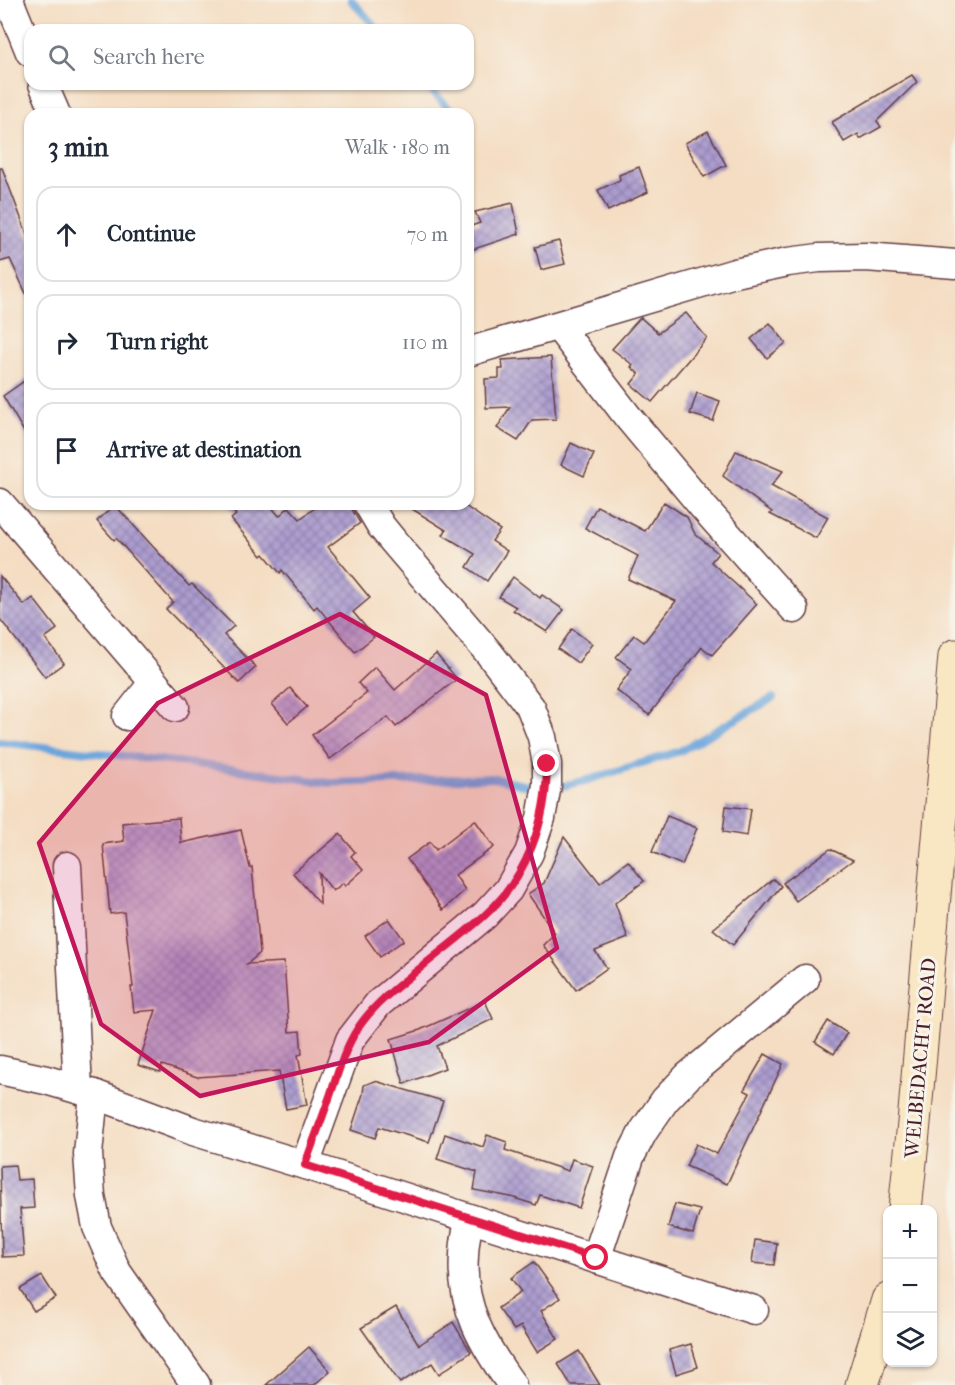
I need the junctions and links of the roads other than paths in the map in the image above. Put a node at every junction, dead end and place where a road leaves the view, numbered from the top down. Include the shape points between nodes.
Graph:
1 (9, 0) edge
2 (24, 37) edge
3 (46, 90) edge
4 (53, 108) edge
5 (955, 264) edge
6 (558, 326) junction
7 (474, 350) edge
8 (0, 503) edge
9 (372, 510) edge
10 (794, 609) dead end
11 (955, 656) edge
12 (153, 683) junction
13 (175, 707) dead end
14 (127, 716) dead end
15 (67, 866) dead end
16 (805, 979) dead end
17 (0, 1070) edge
18 (86, 1092) junction
19 (305, 1165) junction
20 (905, 1205) edge
21 (469, 1219) junction
22 (596, 1258) junction
23 (754, 1310) dead end
24 (884, 1313) edge
25 (196, 1385) edge
26 (512, 1385) edge
27 (862, 1385) edge

1 - 2 street
3 - 4 street
5 - 6 street via 866,257 788,262 723,276
6 - 7 street
6 - 10 street via 643,435
8 - 12 street
9 - 19 street via 531,708 542,737 547,786 529,853 508,890 485,915 378,1004 350,1040
11 - 20 street, WELBEDACHT ROAD
12 - 13 street
12 - 14 street
15 - 18 street
16 - 22 street via 688,1076 665,1100 630,1157
17 - 18 street
18 - 19 street via 193,1131
18 - 25 street via 91,1196 97,1227 117,1272
19 - 21 street
21 - 22 street
21 - 26 street via 464,1256 468,1304 481,1340
22 - 23 street
24 - 27 street

